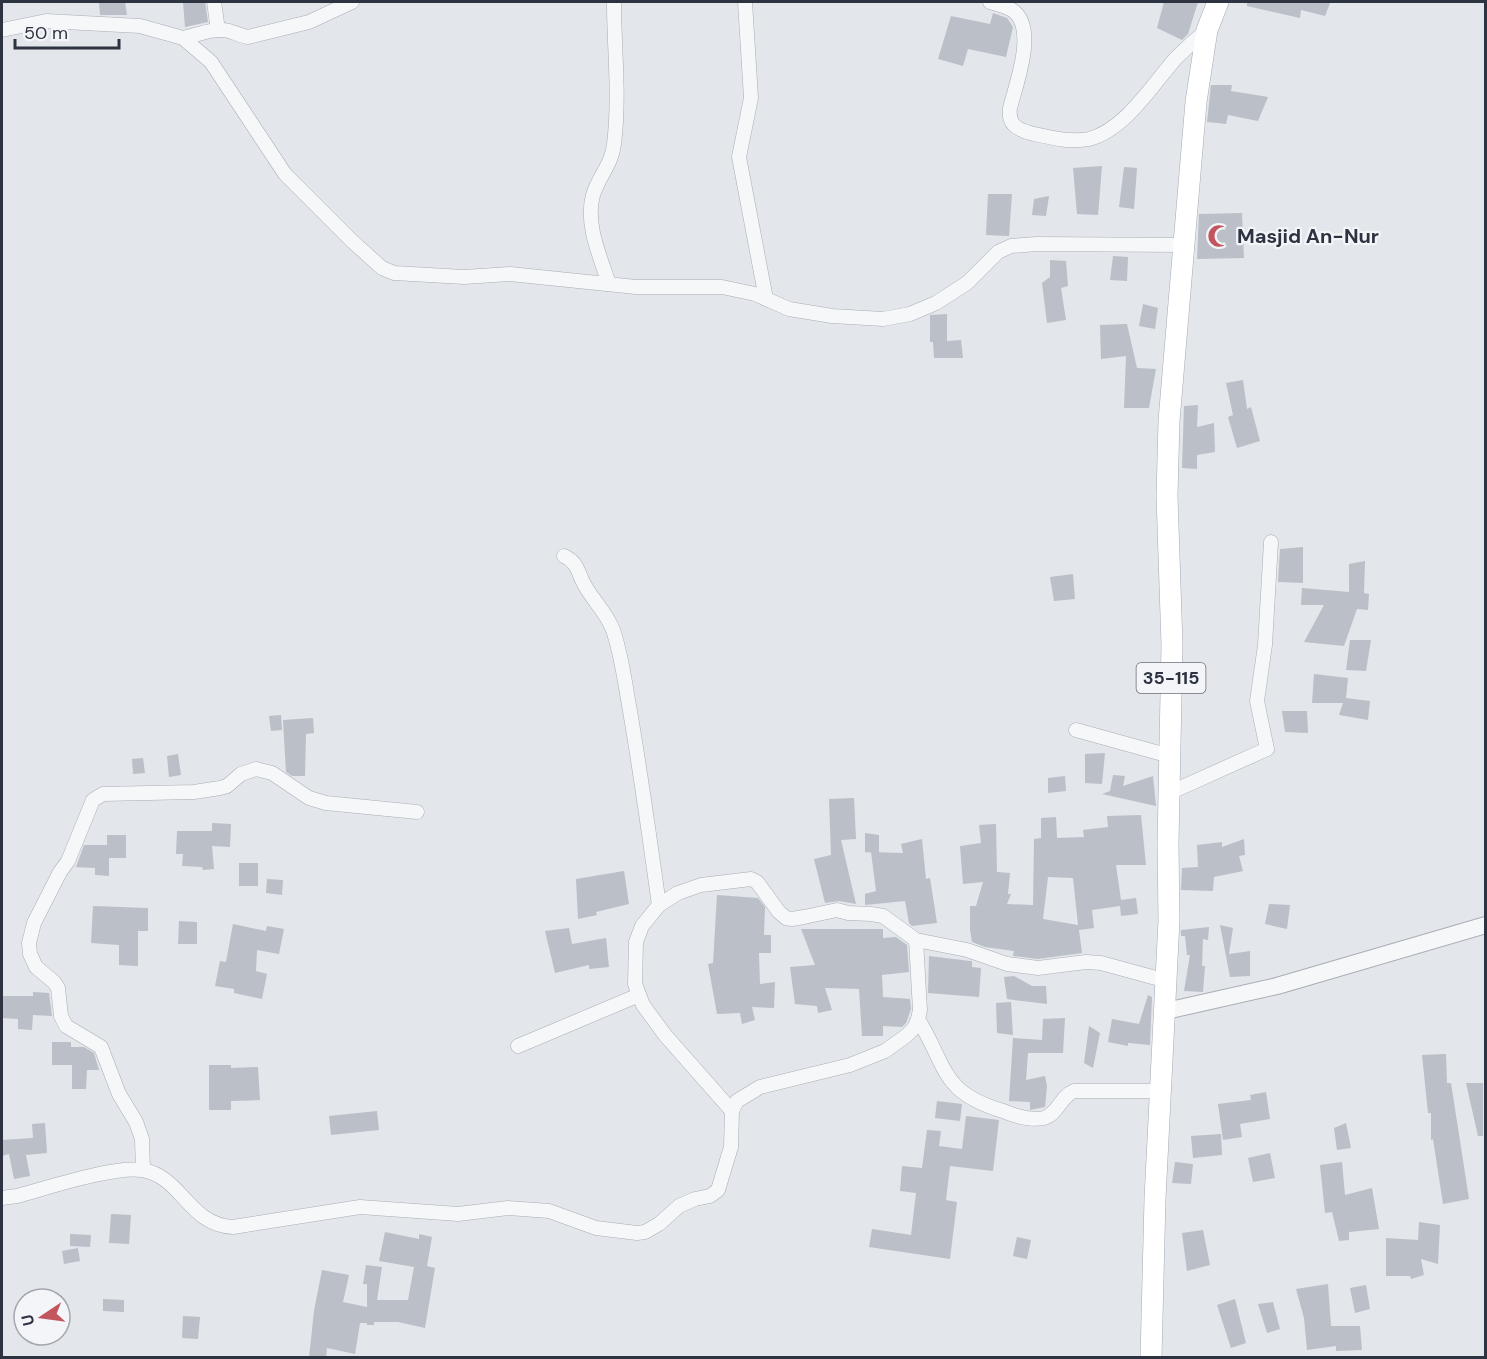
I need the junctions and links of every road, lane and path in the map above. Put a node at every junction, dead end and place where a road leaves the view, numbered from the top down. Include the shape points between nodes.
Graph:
1 (214, 2) edge
2 (352, 2) edge
3 (614, 2) edge
4 (745, 2) edge
5 (990, 2) edge
6 (1218, 2) edge
7 (2, 30) edge
8 (218, 30) junction
9 (1207, 30) junction
10 (183, 38) junction
11 (1184, 245) junction
12 (609, 284) junction
13 (766, 299) junction
14 (1271, 542) dead end
15 (564, 556) dead end
16 (1076, 730) dead end
17 (1170, 756) junction
18 (1169, 793) junction
19 (417, 812) dead end
20 (659, 905) junction
21 (1485, 925) edge
22 (916, 940) junction
23 (1167, 981) junction
24 (639, 995) junction
25 (1166, 1011) junction
26 (918, 1019) junction
27 (518, 1046) dead end
28 (1161, 1091) junction
29 (732, 1111) junction
30 (142, 1170) junction
31 (2, 1197) edge
32 (1151, 1358) edge

1 - 8 street
2 - 8 street via 309,22 248,38
3 - 12 street via 614,145 591,207 593,232
4 - 13 street via 751,98 739,157
5 - 9 street via 1013,10 1026,37 1010,108 1011,123 1024,131 1067,140 1089,139 1111,129
6 - 9 main road, 35-115
7 - 10 street via 46,21 140,26
8 - 10 street
9 - 11 main road, 35-115 via 1196,102
10 - 12 street via 211,62 285,174 382,268 394,273 464,277 510,274
11 - 13 street via 1011,246 998,252 954,292 896,318 832,316 789,309
11 - 17 main road, 35-115 via 1168,445
12 - 13 street via 722,287
14 - 18 street via 1265,645 1257,701 1267,749
15 - 20 street via 573,560 614,632 639,759
16 - 17 street
17 - 18 main road, 35-115
18 - 23 main road, 35-115
19 - 30 street via 326,803 309,798 272,773 256,769 220,788 103,794 93,800 68,861 34,923 30,954 36,967 58,988 66,1026 101,1047 142,1138
20 - 22 street via 702,885 752,879 786,918 837,910 884,916
20 - 24 street via 642,926 636,942 634,970
21 - 25 street via 1277,986
22 - 23 street via 967,950 1025,968 1101,963
22 - 26 street
23 - 25 main road, 35-115
24 - 27 street
24 - 29 street via 665,1035
25 - 28 main road, 35-115
26 - 28 street via 954,1086 966,1096 1008,1113 1044,1118 1054,1113 1066,1094 1074,1091
26 - 29 street via 906,1036 885,1051 850,1065 760,1087 737,1101
28 - 32 main road, 35-115
29 - 30 street via 730,1147 718,1190 679,1206 659,1224 637,1233 596,1228 549,1211 508,1208 458,1214 360,1207 224,1226 200,1216 165,1179
30 - 31 street via 111,1172

